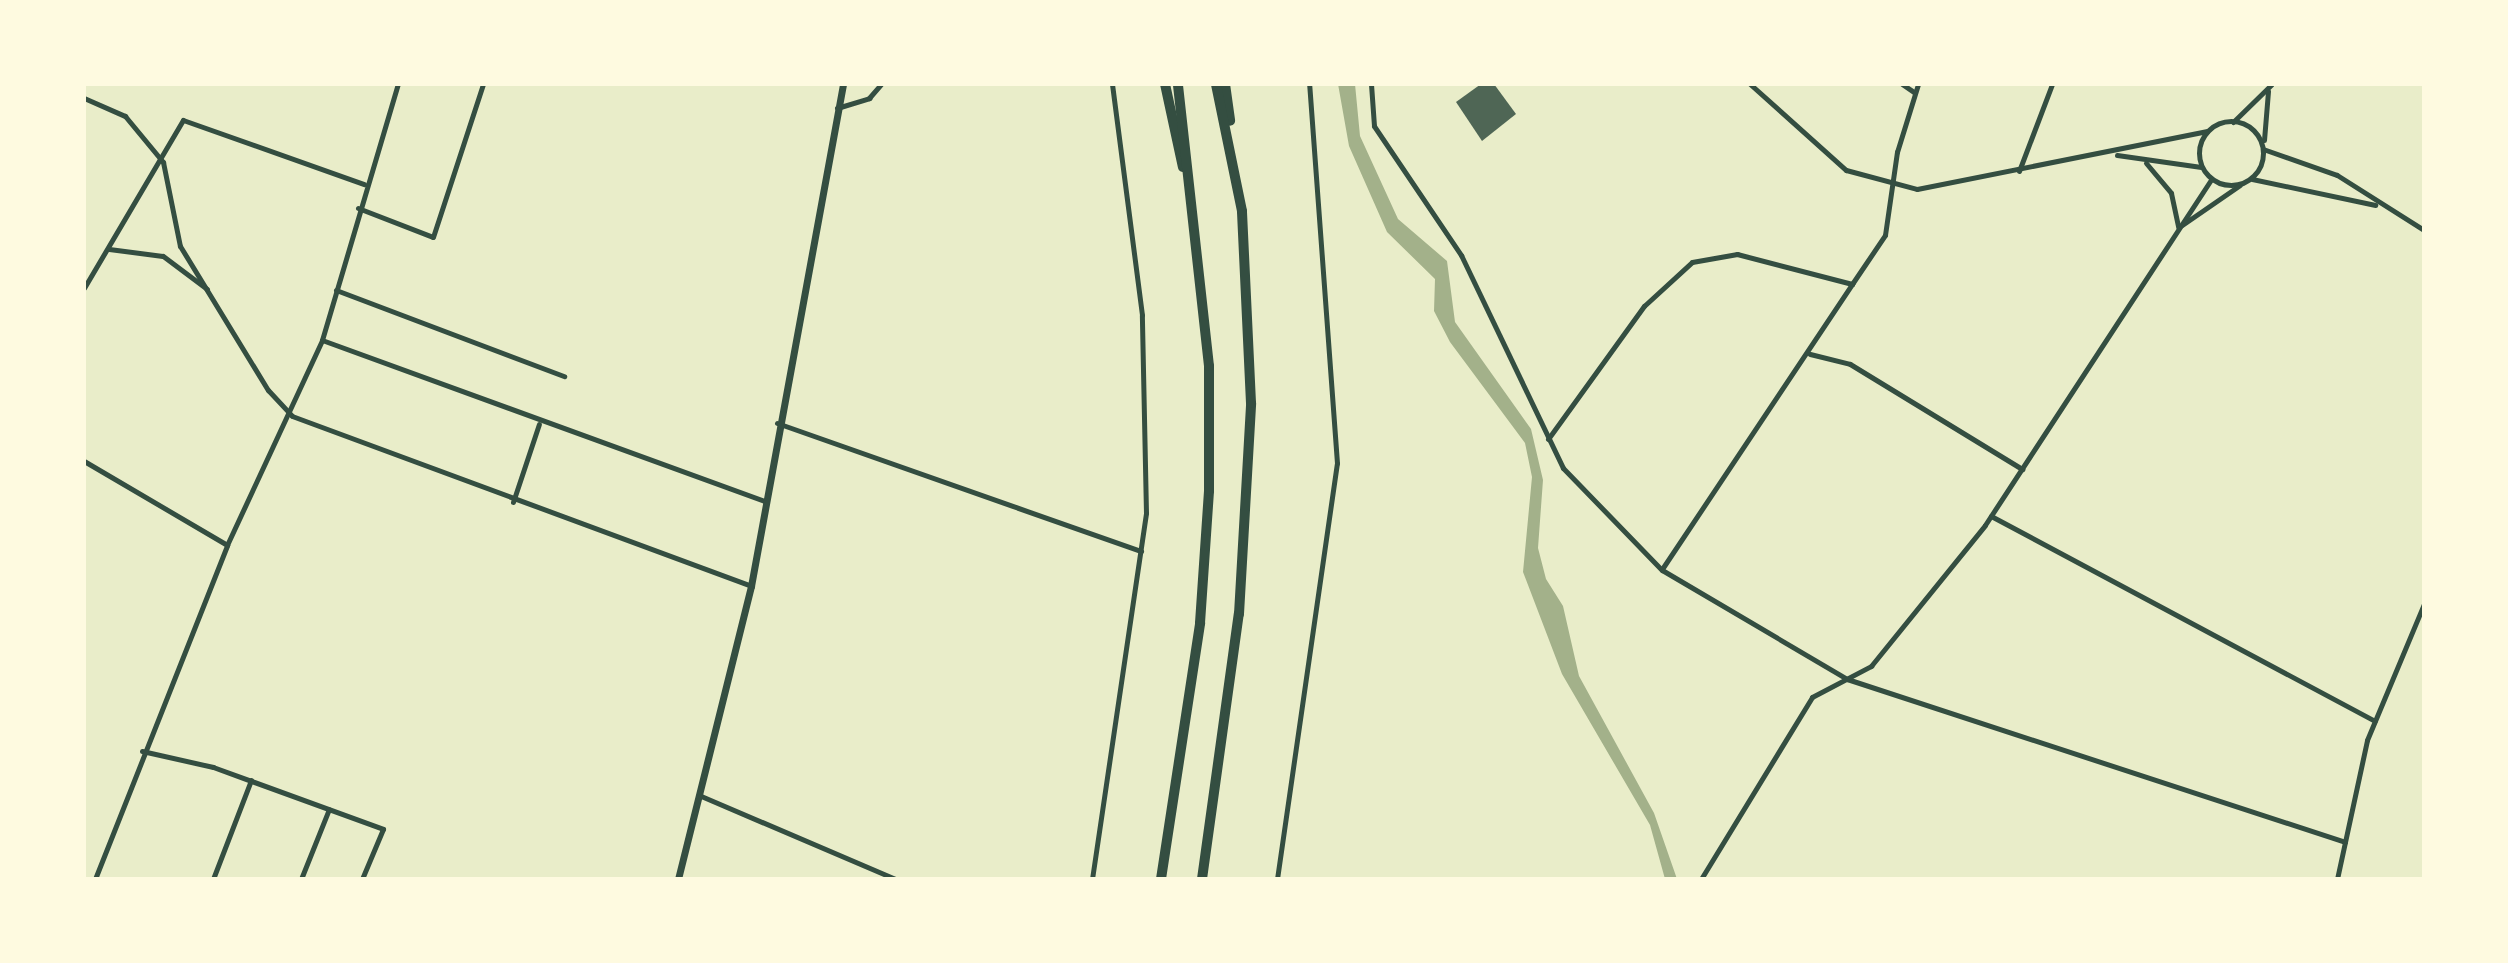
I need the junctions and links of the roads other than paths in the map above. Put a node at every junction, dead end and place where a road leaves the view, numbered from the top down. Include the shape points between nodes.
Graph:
1 (398, 84) edge
2 (483, 84) edge
3 (843, 84) edge
4 (881, 84) edge
5 (1112, 84) edge
6 (1165, 84) edge
7 (1178, 84) edge
8 (1216, 84) edge
9 (1225, 84) edge
10 (1309, 84) edge
11 (1371, 84) edge
12 (1750, 84) edge
13 (1902, 84) edge
14 (1918, 84) edge
15 (2052, 84) edge
16 (2270, 87) edge
17 (1914, 92) junction
18 (84, 98) edge
19 (836, 109) junction
20 (2231, 124) junction
21 (2207, 131) junction
22 (2264, 145) junction
23 (2116, 154) junction
24 (2144, 161) junction
25 (163, 162) junction
26 (2201, 167) junction
27 (2019, 171) junction
28 (2250, 179) junction
29 (2211, 180) junction
30 (2242, 183) junction
31 (364, 184) junction
32 (1891, 185) junction
33 (2376, 205) junction
34 (358, 208) junction
35 (1242, 211) junction
36 (2178, 228) junction
37 (2424, 230) edge
38 (1197, 235) junction
39 (108, 249) junction
40 (1852, 284) junction
41 (84, 288) edge
42 (336, 290) junction
43 (211, 292) junction
44 (322, 340) junction
45 (1809, 354) junction
46 (564, 376) dead end
47 (292, 416) junction
48 (777, 423) junction
49 (539, 424) junction
50 (1548, 439) junction
51 (84, 461) edge
52 (2022, 469) junction
53 (765, 501) junction
54 (513, 502) junction
55 (1991, 516) junction
56 (227, 545) junction
57 (1141, 551) junction
58 (1662, 570) junction
59 (751, 586) junction
60 (2424, 604) edge
61 (1847, 679) junction
62 (2375, 721) junction
63 (142, 751) junction
64 (251, 780) junction
65 (701, 796) junction
66 (329, 809) junction
67 (2345, 842) junction
68 (95, 879) edge
69 (213, 879) edge
70 (301, 879) edge
71 (362, 879) edge
72 (678, 879) edge
73 (896, 879) edge
74 (1092, 879) edge
75 (1161, 879) edge
76 (1202, 879) edge
77 (1277, 879) edge
78 (1701, 879) edge
79 (2337, 879) edge

1 - 31 street
2 - 34 street via 433,237
3 - 19 main road
4 - 19 street via 869,98
5 - 57 street via 1142,315
6 - 38 highway
7 - 38 highway
8 - 35 highway
9 - 35 highway
10 - 77 street via 1337,463
11 - 50 street via 1374,126 1461,255
12 - 32 street via 1846,170
13 - 17 street
14 - 17 street
15 - 27 street
16 - 20 street
16 - 22 street
17 - 32 street
18 - 25 street via 125,116
19 - 48 main road
20 - 21 street
20 - 22 street via 2246,122
21 - 23 street
21 - 26 street via 2197,152
22 - 28 street via 2263,172
22 - 33 street via 2337,175
23 - 24 street
23 - 27 street
24 - 26 street
24 - 36 street via 2171,193
25 - 31 street via 183,120
25 - 39 street
25 - 43 street via 180,246
26 - 29 street
27 - 32 street via 1939,188
28 - 30 street
28 - 33 street
29 - 30 street
29 - 36 street
30 - 36 street
31 - 34 street
32 - 40 street via 1885,235
33 - 37 street
34 - 42 street
35 - 76 highway via 1248,504
36 - 52 street
38 - 75 highway via 1209,366 1206,556
39 - 41 street
39 - 43 street via 163,256
40 - 45 street
40 - 50 street via 1737,254 1692,262 1644,306
42 - 44 street
42 - 46 street
43 - 47 street via 268,390
44 - 47 street
44 - 49 street
45 - 52 street via 1850,364
45 - 58 street
47 - 54 street
47 - 56 street
48 - 53 main road
48 - 57 street
49 - 53 street
49 - 54 street
50 - 58 street via 1563,468
51 - 56 street
52 - 55 street
53 - 59 main road
54 - 59 street
55 - 61 street via 1871,666
55 - 62 street
56 - 63 street
57 - 74 street
58 - 61 street
59 - 65 main road
60 - 62 street
61 - 67 street
61 - 78 street via 1812,697
62 - 67 street
63 - 64 street
63 - 68 street
64 - 66 street
64 - 69 street
65 - 72 main road
65 - 73 street
66 - 70 street
66 - 71 street via 383,829
67 - 79 street

